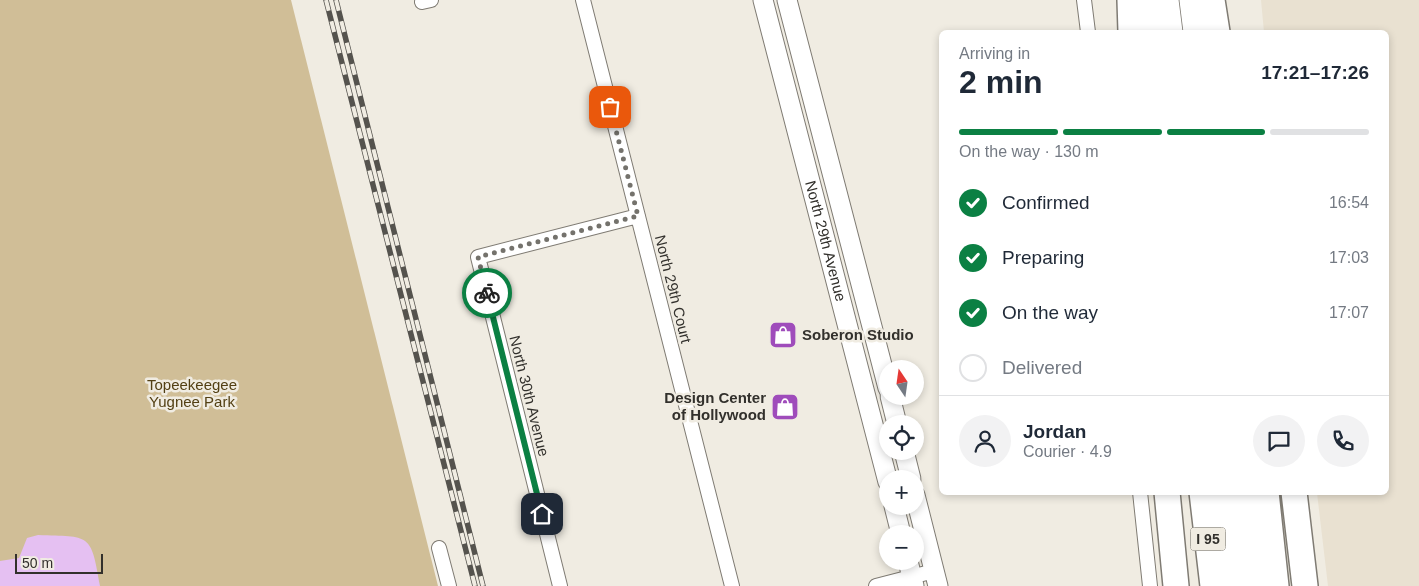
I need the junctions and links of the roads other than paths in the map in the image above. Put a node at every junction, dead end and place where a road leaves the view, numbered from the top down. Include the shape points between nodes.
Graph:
1 (583, 0) edge
2 (763, 0) edge
3 (787, 0) edge
4 (1084, 0) edge
5 (1130, 0) edge
6 (1148, 0) edge
7 (1166, 0) edge
8 (1192, 0) edge
9 (1211, 0) edge
10 (1088, 30) edge
11 (1131, 30) edge
12 (1151, 30) edge
13 (1170, 30) edge
14 (1196, 30) edge
15 (1216, 30) edge
16 (638, 216) junction
17 (881, 360) edge
18 (885, 470) edge
19 (1140, 495) edge
20 (1167, 495) edge
21 (1202, 495) edge
22 (1221, 495) edge
23 (1244, 495) edge
24 (1266, 495) edge
25 (1294, 495) edge
26 (920, 515) edge
27 (440, 548) dead end
28 (911, 575) edge
29 (936, 578) edge
30 (449, 586) edge
31 (560, 586) edge
32 (732, 586) edge
33 (876, 586) edge
34 (1150, 586) edge
35 (1176, 586) edge
36 (1213, 586) edge
37 (1232, 586) edge
38 (1254, 586) edge
39 (1276, 586) edge
40 (1305, 586) edge

1 - 16 street, North 29th Court
2 - 18 street, North 29th Avenue
3 - 17 street, North 29th Avenue
4 - 10 street
5 - 11 highway
6 - 12 highway
7 - 13 highway
8 - 14 highway
9 - 15 highway
16 - 31 street, North 30th Avenue via 478,257
16 - 32 street, North 29th Court
19 - 34 street
20 - 35 highway
21 - 36 highway, I 95
22 - 37 highway
23 - 38 highway
24 - 39 highway
25 - 40 highway
26 - 29 street
27 - 30 street
28 - 29 street
28 - 33 street

